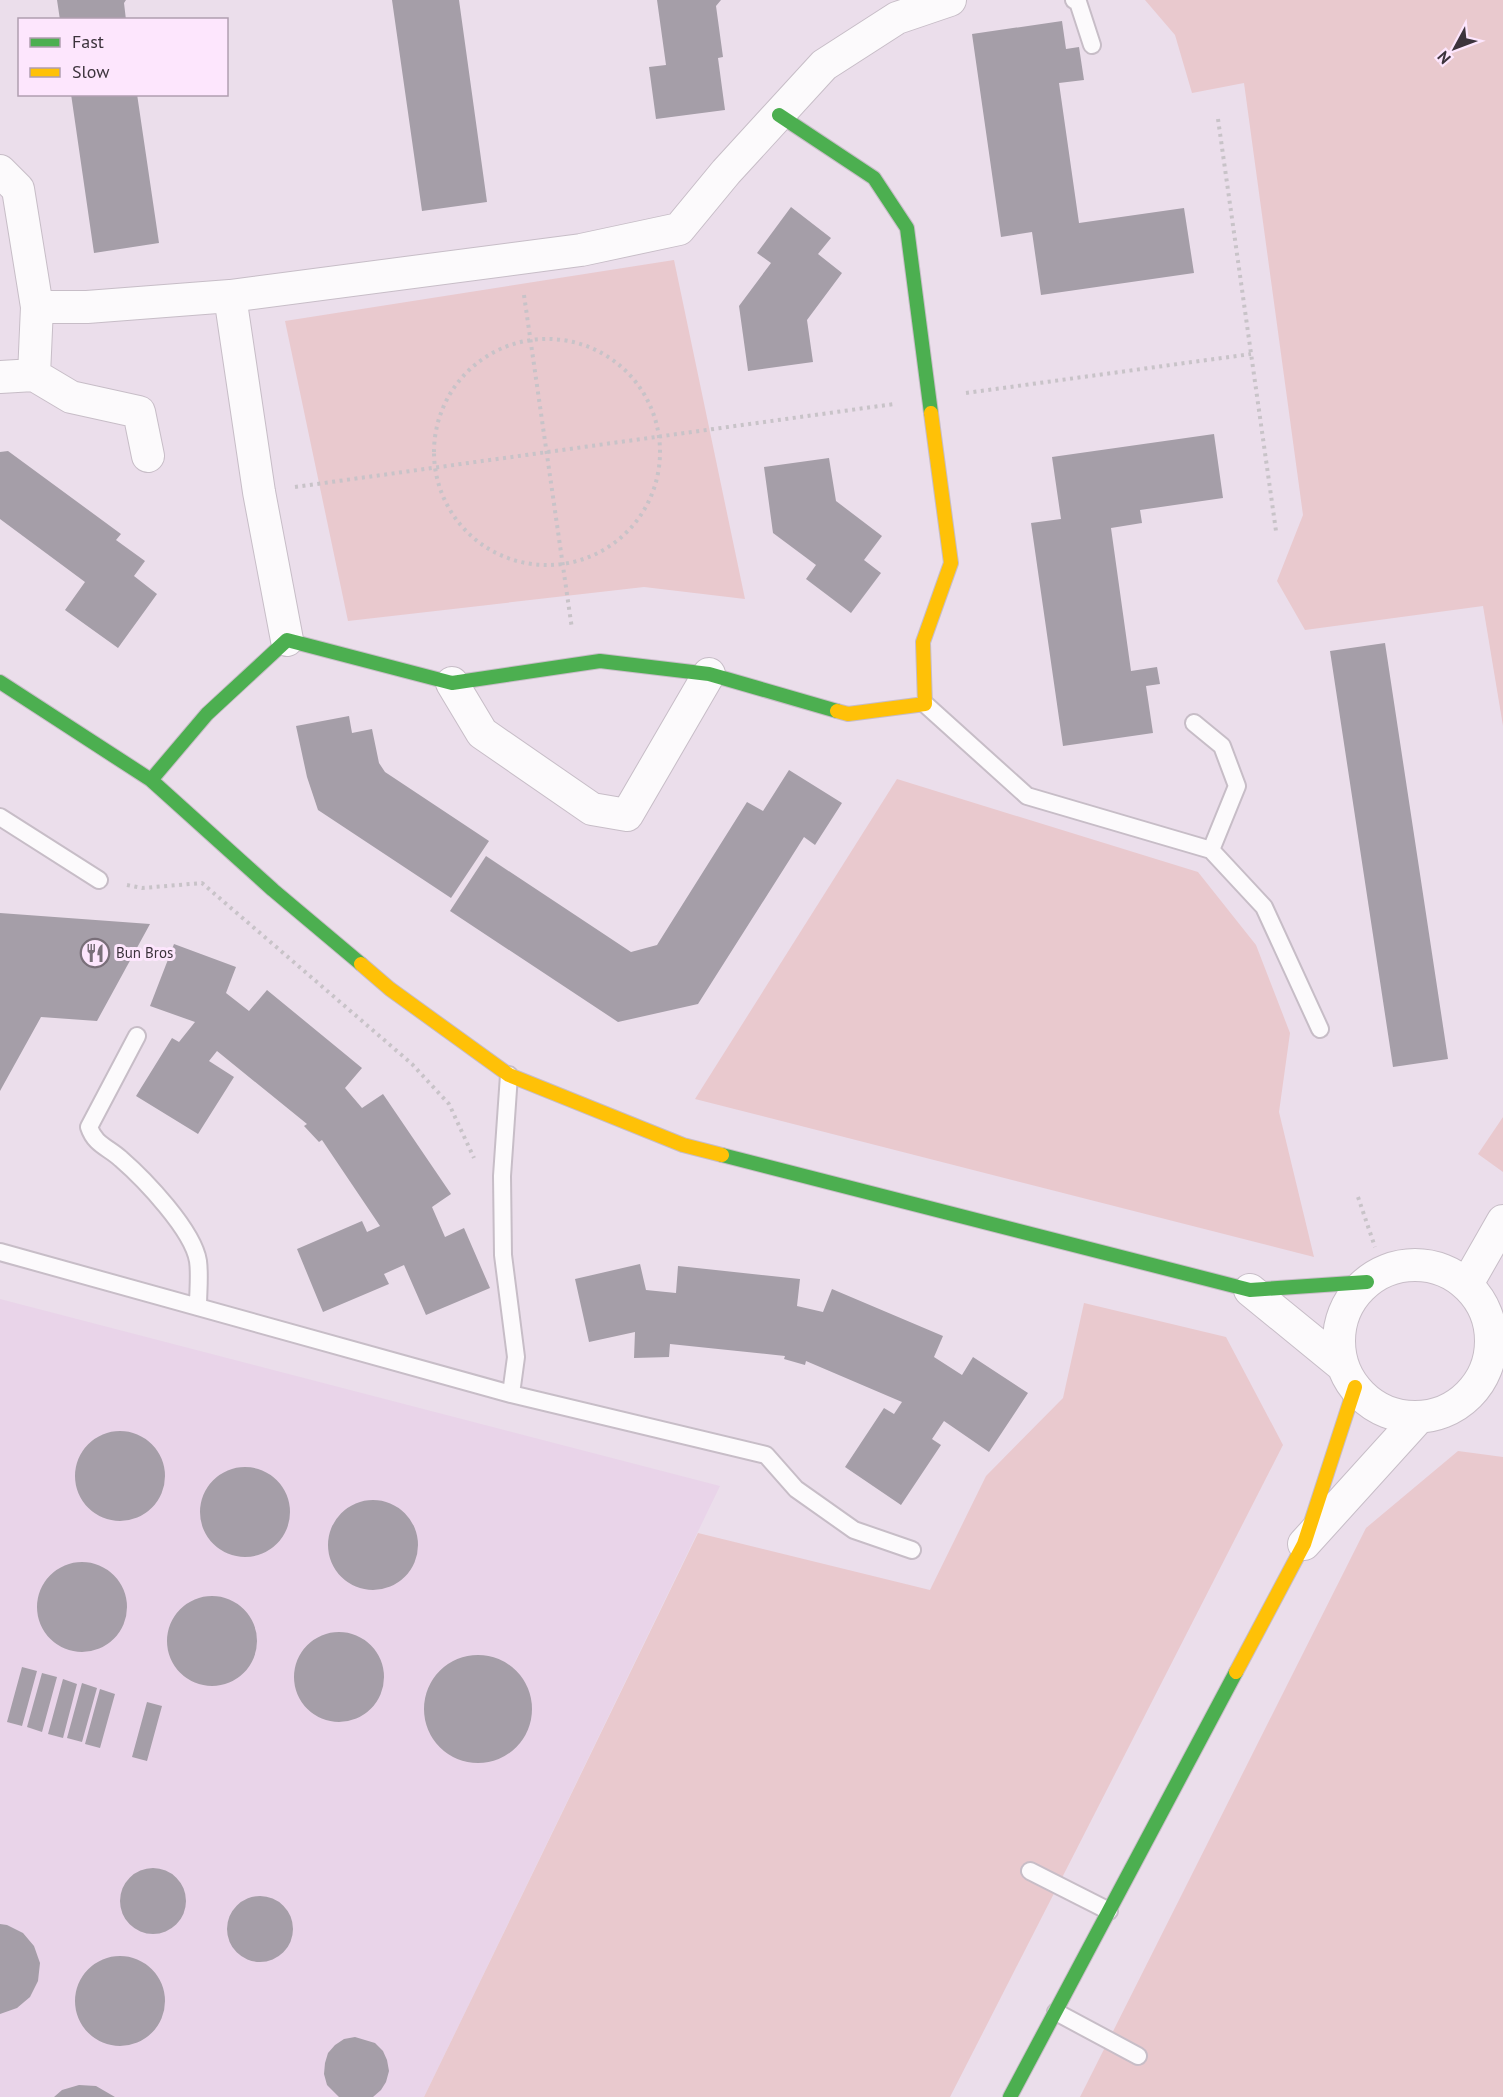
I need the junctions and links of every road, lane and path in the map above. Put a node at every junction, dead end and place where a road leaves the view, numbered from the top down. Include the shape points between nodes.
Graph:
1 (950, 0) edge
2 (1074, 0) edge
3 (1092, 45) dead end
4 (779, 115) junction
5 (1218, 119) dead end
6 (0, 171) edge
7 (519, 258) junction
8 (230, 296) junction
9 (37, 307) junction
10 (531, 338) junction
11 (1251, 354) junction
12 (34, 375) junction
13 (0, 377) edge
14 (929, 399) junction
15 (660, 436) junction
16 (547, 452) junction
17 (148, 456) dead end
18 (433, 468) junction
19 (259, 492) junction
20 (1276, 531) dead end
21 (563, 565) junction
22 (287, 639) junction
23 (577, 665) junction
24 (709, 674) junction
25 (0, 682) edge
26 (452, 683) junction
27 (925, 704) junction
28 (1194, 723) dead end
29 (151, 780) junction
30 (0, 817) edge
31 (1211, 850) junction
32 (99, 880) joint
33 (1320, 1029) dead end
34 (137, 1036) dead end
35 (509, 1075) junction
36 (502, 1176) junction
37 (1358, 1197) dead end
38 (1503, 1221) edge
39 (0, 1252) edge
40 (1375, 1277) junction
41 (1467, 1284) junction
42 (1250, 1290) junction
43 (198, 1307) junction
44 (1349, 1376) junction
45 (1493, 1384) edge
46 (511, 1394) junction
47 (1419, 1417) junction
48 (1304, 1544) junction
49 (912, 1550) dead end
50 (1030, 1871) dead end
51 (1109, 1911) junction
52 (1056, 2012) junction
53 (1138, 2056) dead end
54 (1010, 2097) edge

1 - 4 street via 897,18 824,65
2 - 3 lane
4 - 7 street via 679,229 581,250
4 - 14 street via 874,178 907,228
5 - 11 path
6 - 9 street via 18,189
7 - 8 street
7 - 10 path
8 - 9 street
8 - 19 street
9 - 12 street
10 - 15 path via 576,340 616,360 646,394
10 - 16 path
10 - 18 path via 488,353 455,382 436,423
11 - 14 path
11 - 20 path
12 - 13 street
12 - 17 street via 71,397 139,412
14 - 15 path
14 - 27 street via 951,562 923,642
15 - 16 path
15 - 21 path via 658,481 638,521 605,551
16 - 18 path
16 - 21 path
18 - 19 path
18 - 21 path via 448,510 478,543 518,563
19 - 22 street
21 - 23 path
22 - 26 street
22 - 29 street via 207,714
23 - 24 street via 600,661
23 - 26 street
24 - 26 street via 627,815 592,809 482,733
24 - 27 street via 848,714
25 - 29 street
27 - 31 lane via 1027,796
28 - 31 lane via 1222,746 1237,786
29 - 35 street via 390,989
30 - 32 lane
31 - 33 lane via 1264,907
32 - 36 path via 142,888 202,884 412,1064 449,1104 473,1158
34 - 43 lane via 89,1127 93,1139 135,1171 193,1243 198,1261
35 - 36 lane
35 - 42 street via 683,1145
36 - 46 lane via 503,1255 516,1357
37 - 40 path
38 - 41 street
39 - 43 lane
40 - 41 street via 1395,1267 1420,1265 1445,1270
40 - 42 street
40 - 44 street via 1354,1295 1342,1319 1339,1342
41 - 45 street via 1482,1305 1491,1329
42 - 44 street
43 - 46 lane
44 - 47 street via 1372,1403 1393,1414
44 - 48 street
45 - 47 street via 1444,1412
46 - 49 lane via 766,1455 796,1489 854,1530
47 - 48 street
48 - 51 street
50 - 51 lane
51 - 52 street
52 - 53 lane
52 - 54 street

